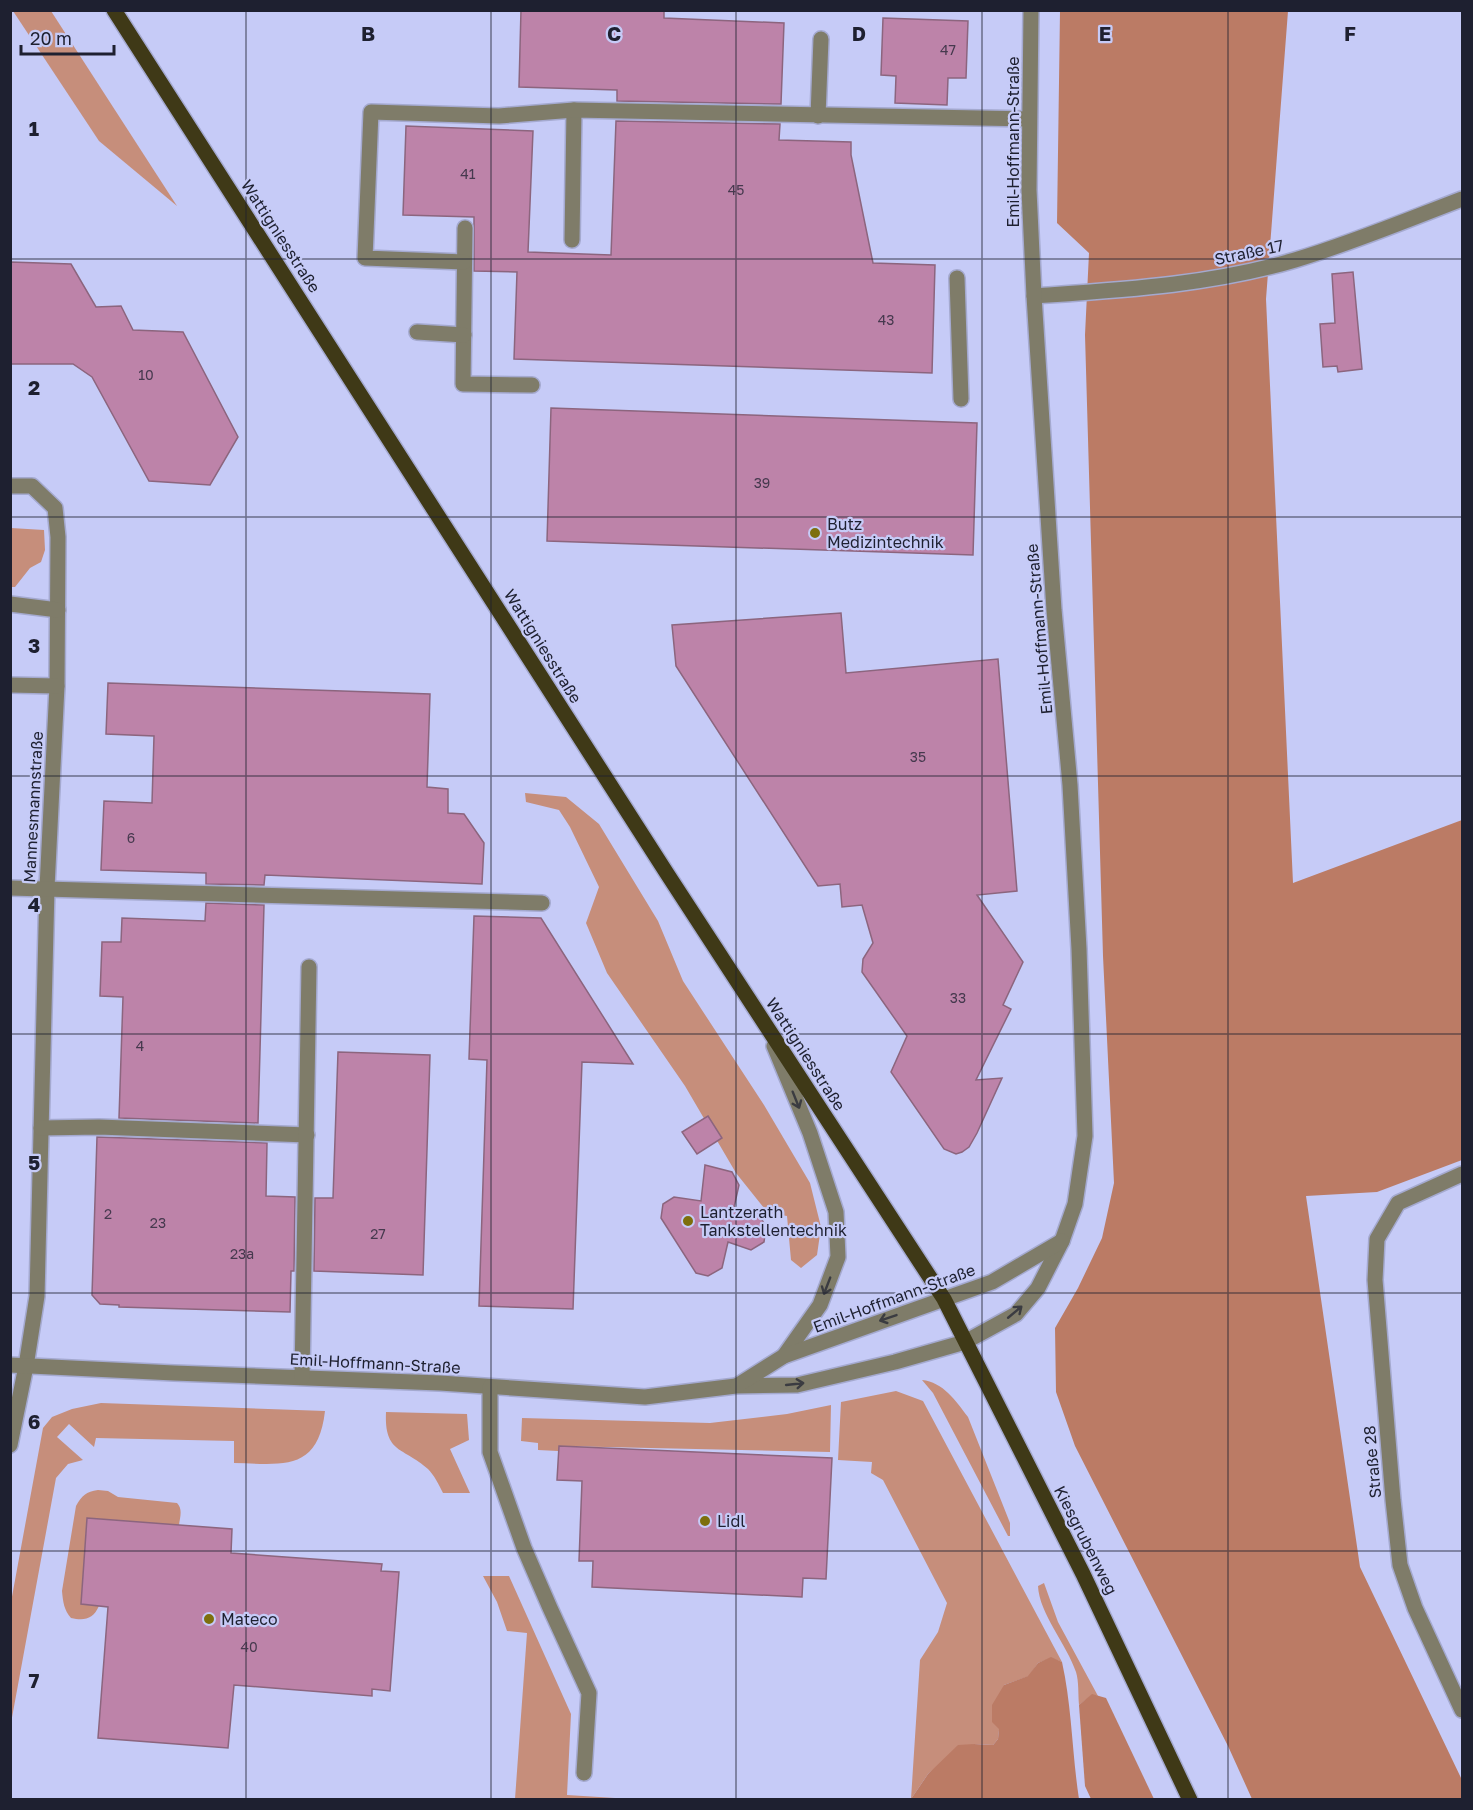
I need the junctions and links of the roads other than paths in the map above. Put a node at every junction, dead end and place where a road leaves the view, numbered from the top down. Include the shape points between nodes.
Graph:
1 (114, 10) edge
2 (1031, 10) edge
3 (821, 39) dead end
4 (574, 110) junction
5 (818, 116) junction
6 (1029, 119) junction
7 (1462, 199) edge
8 (465, 228) dead end
9 (572, 240) dead end
10 (464, 262) junction
11 (957, 278) dead end
12 (1034, 296) junction
13 (417, 332) dead end
14 (464, 335) junction
15 (532, 385) dead end
16 (961, 399) dead end
17 (10, 486) edge
18 (10, 604) edge
19 (58, 609) junction
20 (10, 684) edge
21 (57, 686) junction
22 (10, 888) edge
23 (47, 888) junction
24 (542, 903) dead end
25 (309, 967) dead end
26 (766, 1026) junction
27 (41, 1128) junction
28 (306, 1135) junction
29 (1462, 1174) edge
30 (1062, 1241) junction
31 (944, 1299) junction
32 (965, 1342) junction
33 (784, 1356) junction
34 (18, 1365) edge
35 (302, 1377) junction
36 (736, 1386) junction
37 (490, 1387) junction
38 (11, 1441) edge
39 (1462, 1710) edge
40 (584, 1773) dead end
41 (1190, 1800) edge

1 - 26 main road, Wattigniesstraße
2 - 6 street, Emil-Hoffmann-Straße
3 - 5 street
4 - 5 street
4 - 9 street
4 - 10 street via 499,116 371,112 365,258
5 - 6 street
6 - 12 street, Emil-Hoffmann-Straße
7 - 12 street, Straße 17 via 1333,248 1260,269 1187,282
8 - 10 street
10 - 14 street
11 - 16 street
12 - 30 street, Emil-Hoffmann-Straße via 1054,610 1070,785 1085,1136 1075,1204
13 - 14 street
14 - 15 street via 463,384
17 - 19 street, Mannesmannstraße via 32,486 55,508
18 - 19 street
19 - 21 street, Mannesmannstraße
20 - 21 street
21 - 23 street, Mannesmannstraße
22 - 23 street
23 - 24 street
23 - 27 street, Mannesmannstraße
25 - 28 street
26 - 31 main road, Wattigniesstraße
26 -> 33 street via 810,1133 836,1212 835,1266 820,1305
27 - 28 street
27 - 34 street, Mannesmannstraße via 37,1296
28 - 35 street
29 - 39 street, Straße 28 via 1398,1203 1377,1239 1375,1280 1400,1565 1414,1608
30 - 31 street, Emil-Hoffmann-Straße via 992,1282
32 -> 30 street, Emil-Hoffmann-Straße via 1016,1314 1038,1288
31 - 32 main road, Kiesgrubenweg
31 -> 33 street, Emil-Hoffmann-Straße
36 -> 32 street, Emil-Hoffmann-Straße via 797,1385
32 - 41 main road, Kiesgrubenweg via 1083,1574
33 - 36 street, Emil-Hoffmann-Straße
34 - 35 street, Emil-Hoffmann-Straße
34 - 38 street, Mannesmannstraße
35 - 37 street, Emil-Hoffmann-Straße
36 - 37 street, Emil-Hoffmann-Straße via 645,1397
37 - 40 street via 490,1452 524,1548 589,1692

